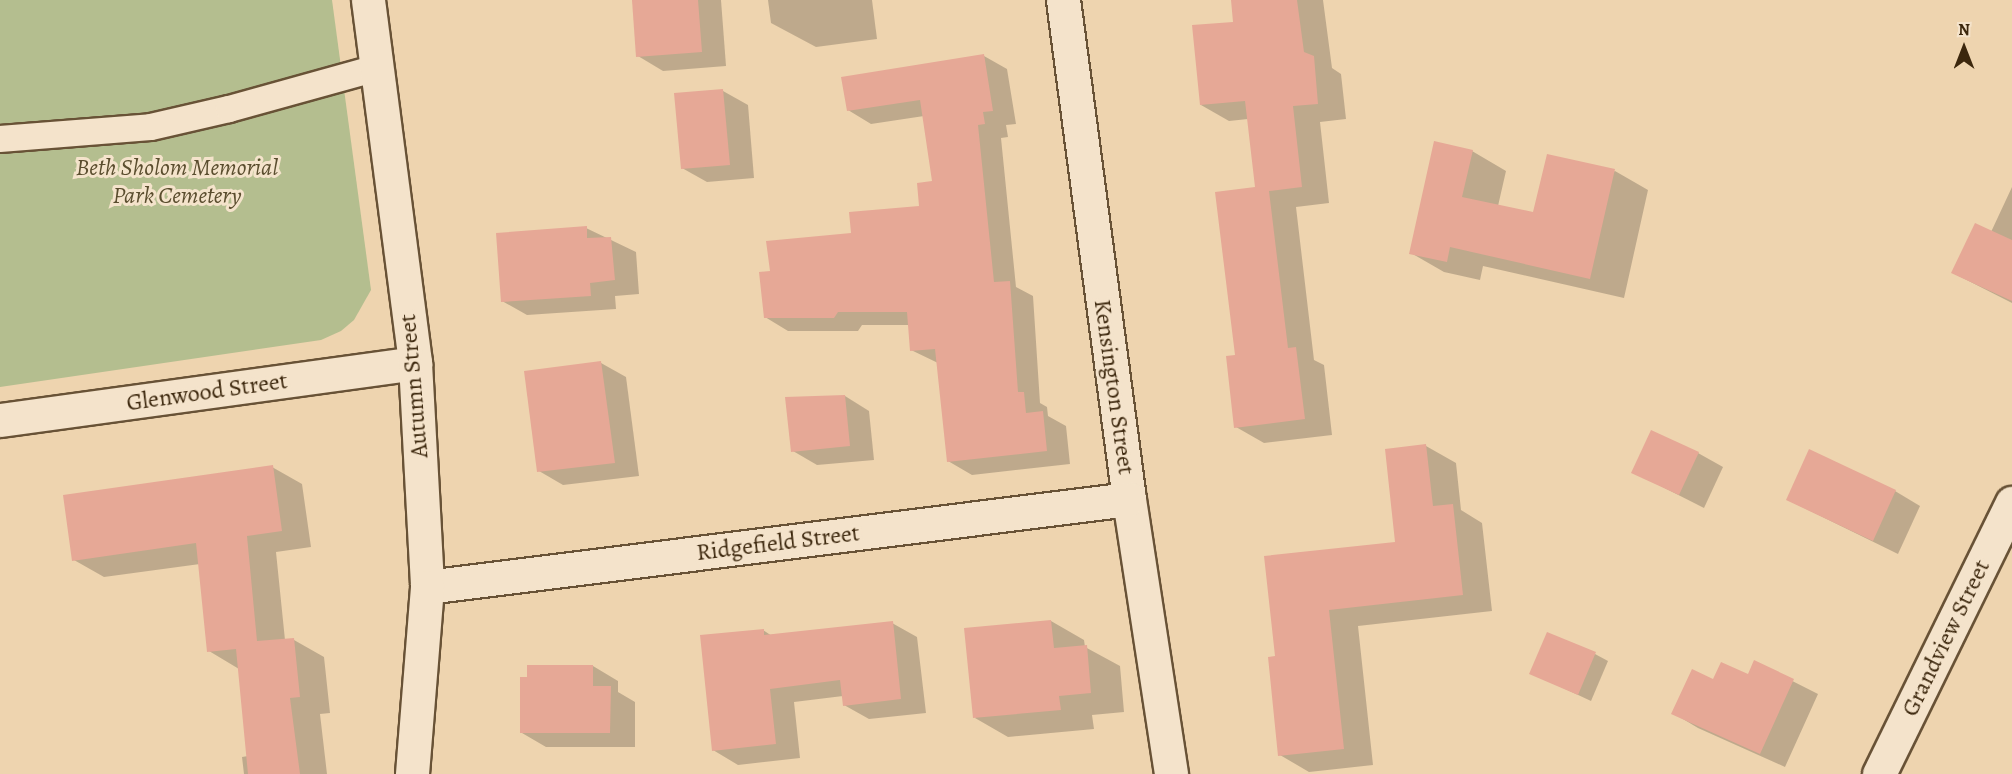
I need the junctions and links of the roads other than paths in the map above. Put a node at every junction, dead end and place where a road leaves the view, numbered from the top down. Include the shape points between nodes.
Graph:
1 (369, 0) edge
2 (1063, 0) edge
3 (377, 68) junction
4 (0, 139) edge
5 (415, 363) junction
6 (0, 420) edge
7 (1129, 499) junction
8 (2012, 503) edge
9 (427, 587) junction
10 (412, 774) edge
11 (1171, 774) edge
12 (1879, 774) edge

1 - 3 street, Autumn Street
2 - 7 street, Kensington Street
3 - 4 lane via 230,109 151,126
3 - 5 street, Autumn Street
5 - 6 street, Glenwood Street
5 - 9 street, Autumn Street
7 - 9 street, Ridgefield Street
7 - 11 street, Kensington Street
8 - 12 street, Grandview Street
9 - 10 street, Autumn Street

